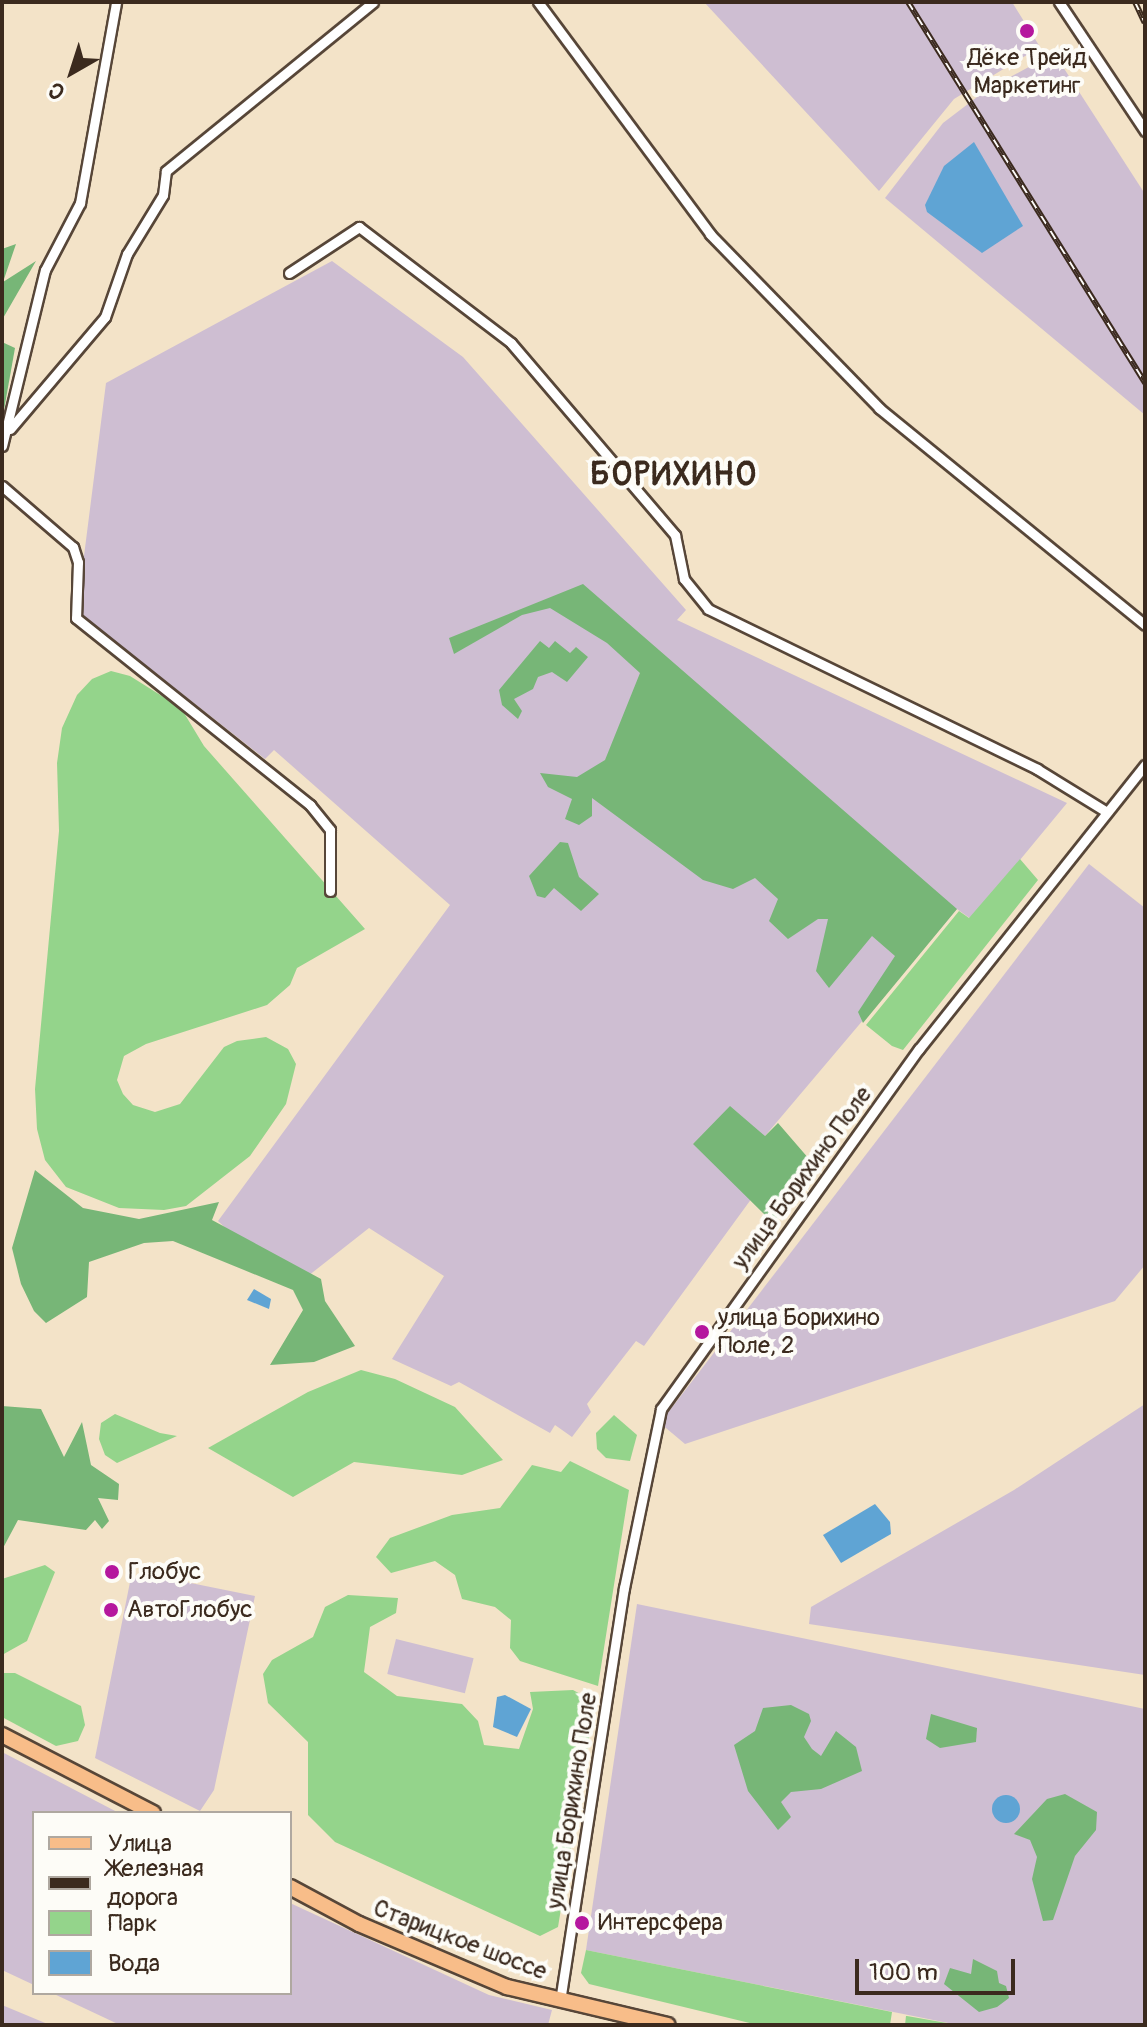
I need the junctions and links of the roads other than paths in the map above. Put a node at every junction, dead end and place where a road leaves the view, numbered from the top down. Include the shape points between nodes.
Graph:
1 (116, 2) edge
2 (373, 2) edge
3 (538, 2) edge
4 (1059, 2) edge
5 (1145, 131) edge
6 (289, 273) dead end
7 (10, 429) junction
8 (2, 446) edge
9 (2, 486) edge
10 (1145, 625) edge
11 (1145, 765) edge
12 (1107, 812) junction
13 (330, 891) dead end
14 (2, 1735) edge
15 (149, 1811) edge
16 (292, 1888) edge
17 (560, 2001) junction
18 (668, 2025) edge

1 - 7 street via 80,203 45,270
2 - 7 street via 166,171 163,195 127,254 105,317
3 - 10 street via 710,234 879,408
4 - 5 street
6 - 12 street via 359,227 511,343 675,535 684,579 708,609 1037,769
7 - 8 street
9 - 13 street via 73,547 78,562 76,618 310,805 330,830
11 - 12 street, улица Борихино Поле
12 - 17 street, улица Борихино Поле via 919,1049 661,1409 624,1588
14 - 15 main road
16 - 17 main road, Старицкое шоссе via 433,1957
17 - 18 main road, Старицкое шоссе

